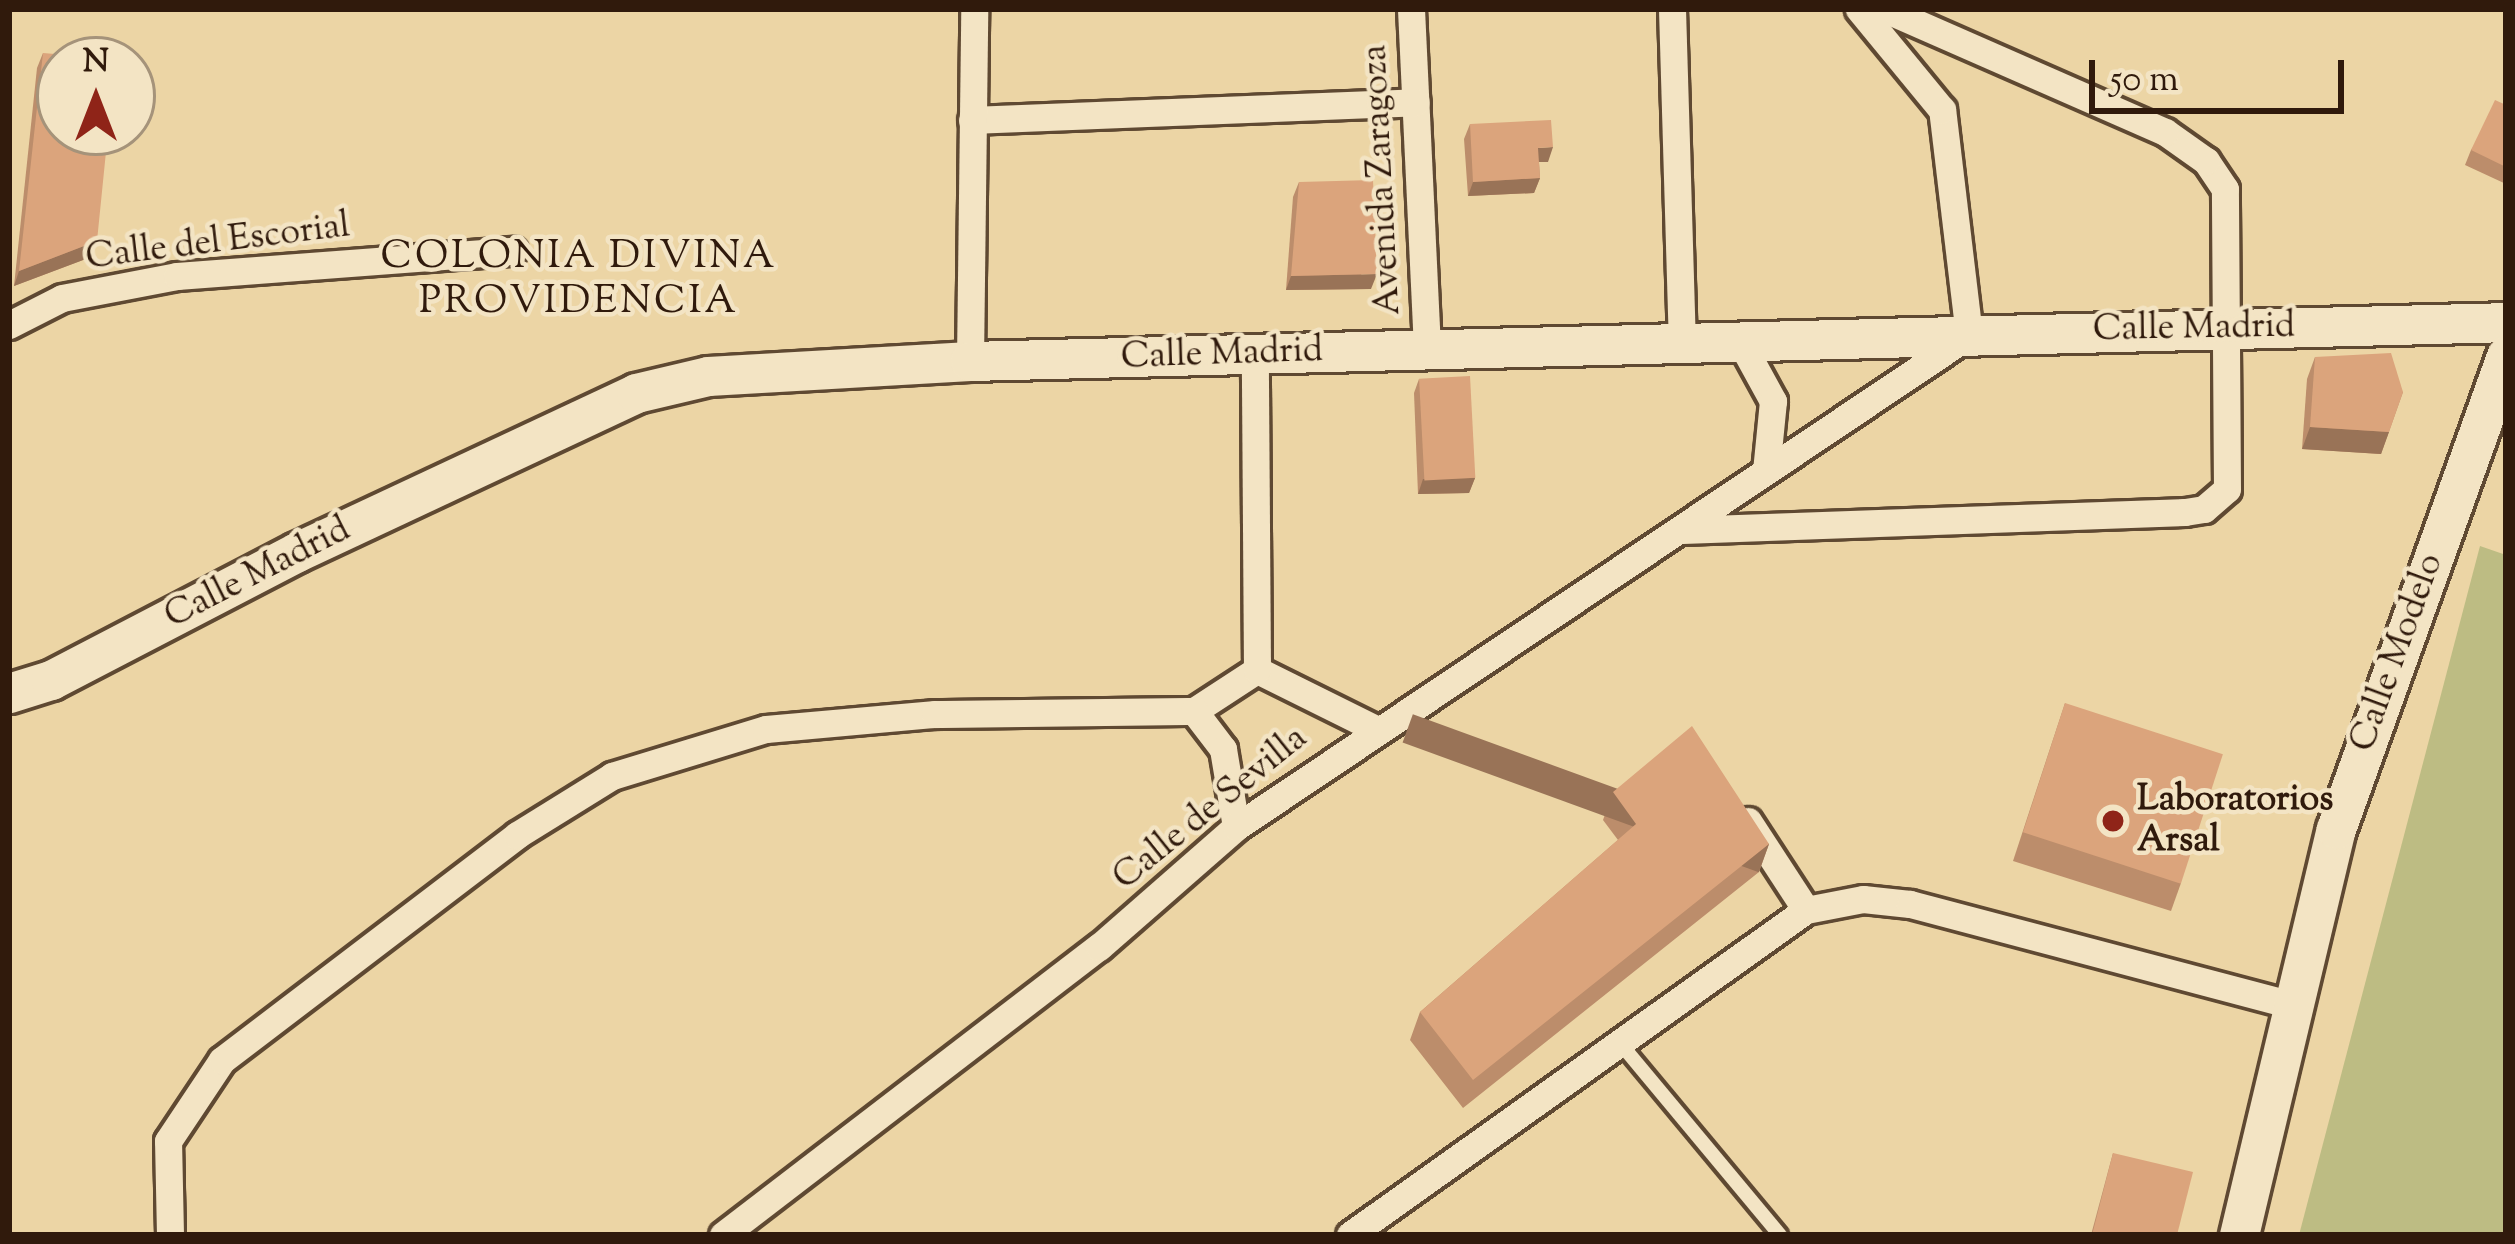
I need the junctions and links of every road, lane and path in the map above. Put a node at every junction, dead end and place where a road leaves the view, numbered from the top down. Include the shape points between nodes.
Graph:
1 (974, 9) edge
2 (1412, 9) edge
3 (1672, 9) edge
4 (1859, 9) edge
5 (1885, 9) edge
6 (1416, 102) junction
7 (972, 120) junction
8 (513, 251) dead end
9 (2506, 322) edge
10 (9, 325) edge
11 (2228, 328) junction
12 (1969, 334) junction
13 (1739, 339) junction
14 (1682, 340) junction
15 (1427, 348) junction
16 (1255, 355) junction
17 (2506, 356) edge
18 (970, 361) junction
19 (1766, 471) junction
20 (1680, 530) junction
21 (1257, 670) junction
22 (9, 693) edge
23 (1194, 711) junction
24 (1374, 728) junction
25 (1728, 791) edge
26 (1236, 827) junction
27 (1806, 910) junction
28 (2296, 1006) junction
29 (1620, 1043) junction
30 (170, 1235) edge
31 (723, 1235) edge
32 (1350, 1235) edge
33 (1780, 1235) edge
34 (2239, 1235) edge

1 - 7 street
2 - 6 street, Avenida Zaragoza
3 - 14 street
4 - 12 street via 1942,110
5 - 11 street via 2165,132 2206,161 2225,189
6 - 7 street
6 - 15 street, Avenida Zaragoza
7 - 18 street
8 - 10 street, Calle del Escorial via 177,276 62,298
9 - 11 street, Calle Madrid
11 - 12 street, Calle Madrid
11 - 20 street via 2227,489 2204,509
12 - 13 street, Calle Madrid
12 - 19 street, Calle de Sevilla
13 - 14 street, Calle Madrid
13 - 19 street via 1773,401
14 - 15 street, Calle Madrid
15 - 16 street, Calle Madrid
16 - 18 street, Calle Madrid
16 - 21 street
17 - 28 street, Calle Modelo via 2336,829
18 - 22 street, Calle Madrid via 708,376 636,394 297,552 51,680
19 - 20 street, Calle de Sevilla
20 - 24 street, Calle de Sevilla
21 - 23 street
21 - 24 street
23 - 26 street via 1223,749
23 - 30 street via 935,714 766,729 612,776 517,835 222,1060 168,1141
24 - 26 street, Calle de Sevilla
25 - 27 street
26 - 31 street, Calle de Sevilla via 1100,947
27 - 28 street via 1863,899 1910,904
27 - 29 street
28 - 34 street, Calle Modelo
29 - 32 street
29 - 33 lane

